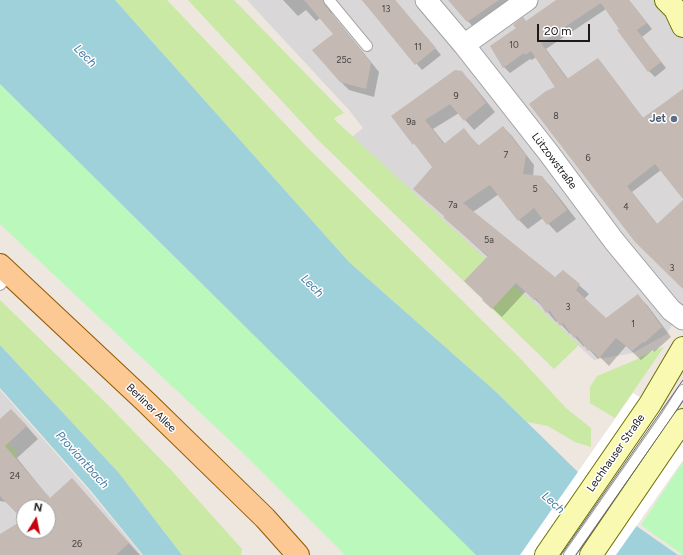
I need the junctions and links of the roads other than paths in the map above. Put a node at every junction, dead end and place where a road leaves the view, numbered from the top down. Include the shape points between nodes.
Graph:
1 (329, 0) edge
2 (426, 0) edge
3 (527, 0) edge
4 (464, 45) junction
5 (367, 46) dead end
6 (3, 275) edge
7 (683, 319) edge
8 (683, 348) edge
9 (683, 390) edge
10 (670, 415) edge
11 (296, 554) edge
12 (546, 555) edge
13 (569, 555) edge
14 (591, 555) edge

1 - 5 lane
2 - 4 street, Lützowstraße
3 - 4 street
4 - 7 street, Lützowstraße via 614,241 671,310
6 - 11 main road, Berliner Allee via 146,402 265,518
8 - 10 street, Lechhauser Straße
9 - 10 lane
10 - 12 street, Lechhauser Straße
10 - 13 lane
10 - 14 street, Lechhauser Straße

